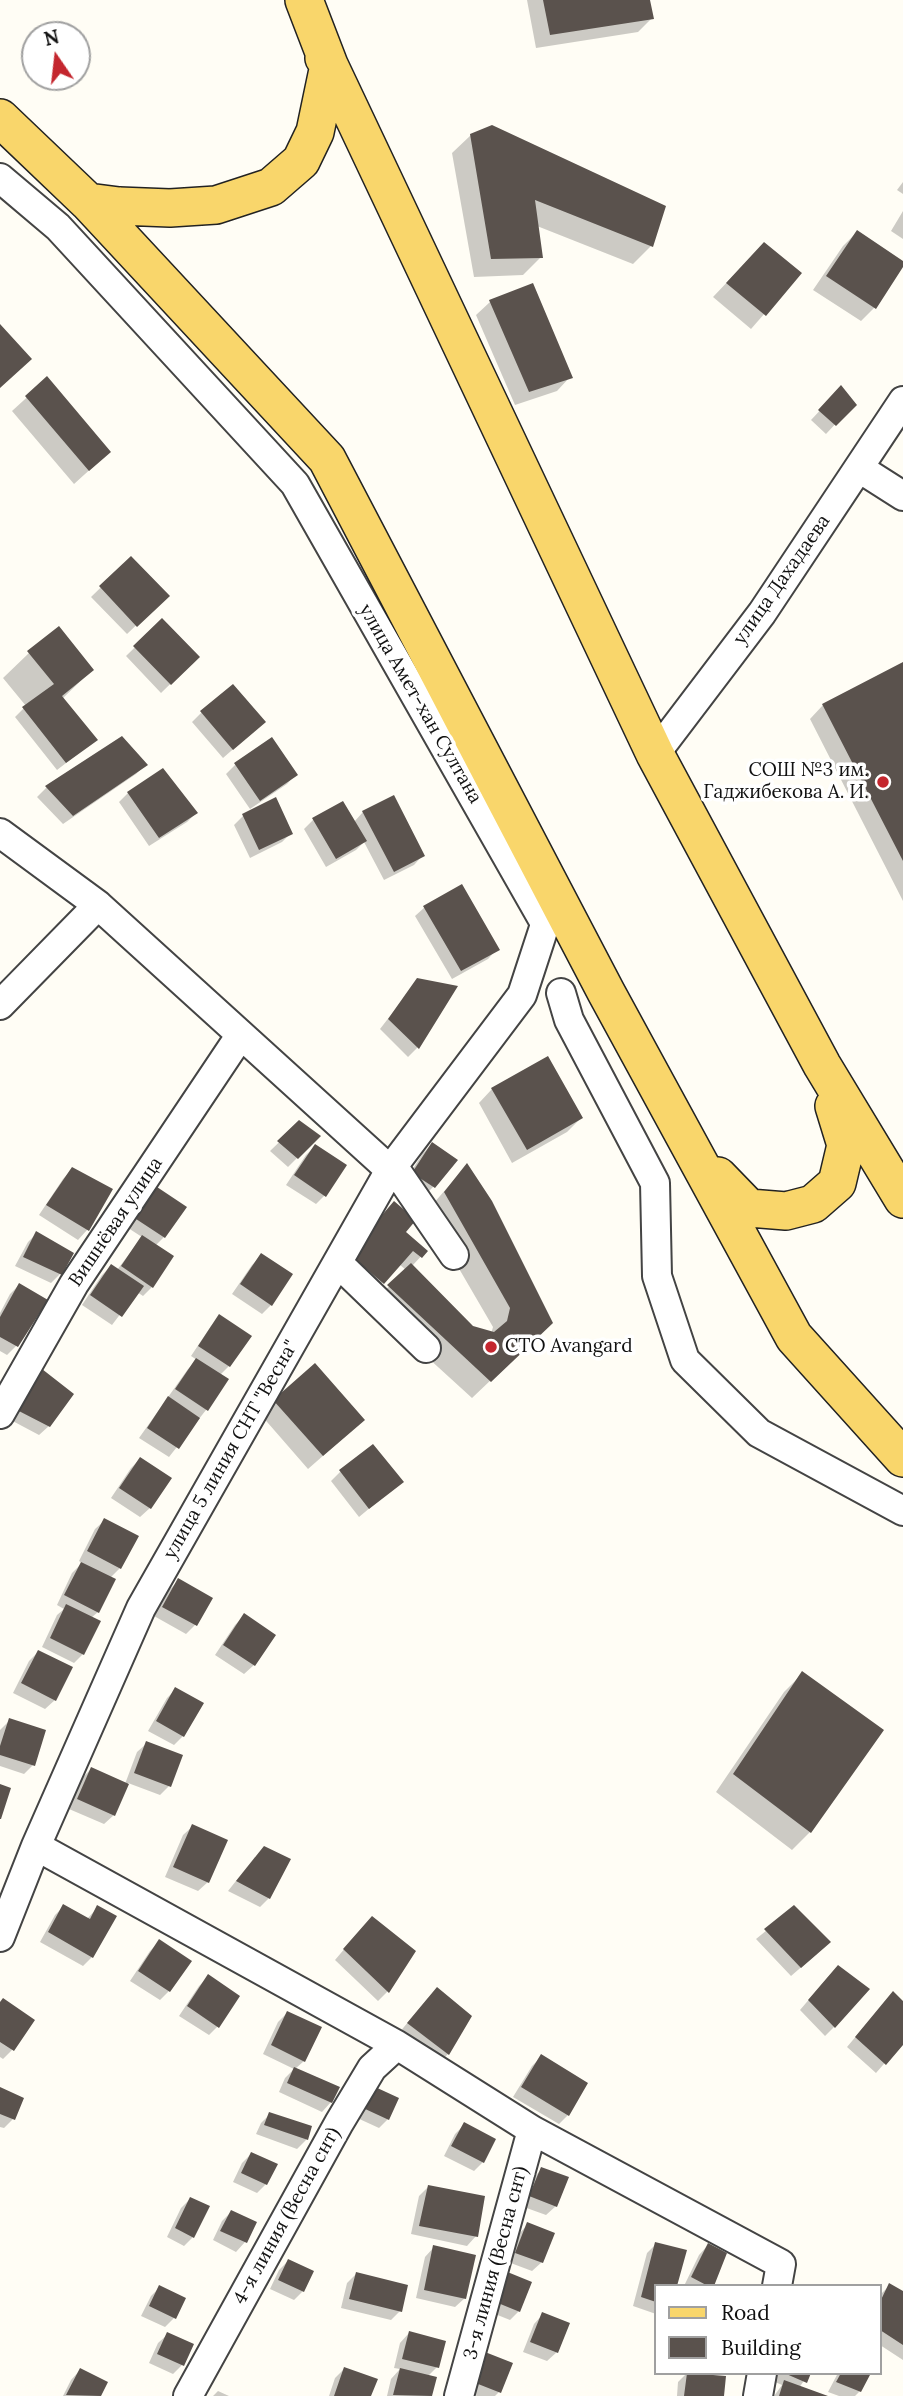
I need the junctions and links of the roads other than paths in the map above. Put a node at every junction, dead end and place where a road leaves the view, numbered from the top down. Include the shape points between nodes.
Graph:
1 (288, 0) edge
2 (304, 0) edge
3 (329, 65) junction
4 (0, 118) edge
5 (0, 178) edge
6 (88, 202) junction
7 (903, 401) edge
8 (859, 468) junction
9 (903, 496) edge
10 (655, 754) junction
11 (0, 833) edge
12 (98, 905) junction
13 (550, 909) junction
14 (606, 992) junction
15 (561, 993) junction
16 (522, 995) junction
17 (0, 1005) edge
18 (240, 1036) junction
19 (822, 1065) junction
20 (692, 1150) junction
21 (391, 1168) junction
22 (903, 1199) edge
23 (454, 1255) dead end
24 (338, 1263) junction
25 (426, 1348) dead end
26 (0, 1413) edge
27 (903, 1458) edge
28 (903, 1511) edge
29 (36, 1846) junction
30 (0, 1937) edge
31 (397, 2045) junction
32 (532, 2130) junction
33 (779, 2275) edge
34 (762, 2375) edge
35 (188, 2396) edge
36 (459, 2396) edge
37 (758, 2396) edge

1 - 3 main road
2 - 3 main road
3 - 6 main road via 315,132 301,161 271,187 216,205 170,208
3 - 10 main road
4 - 6 main road
5 - 13 street, улица Амет-хан Султана via 58,227 295,484
6 - 13 main road via 327,459
7 - 8 street, улица Дахадаева
8 - 9 street
8 - 10 street, улица Дахадаева via 762,612
10 - 19 main road
11 - 12 street
12 - 17 street
12 - 18 street
13 - 14 main road
13 - 16 street, улица 5 линия СНТ "Весна"
14 - 15 street
14 - 20 main road
15 - 16 street
15 - 28 street via 569,1020 656,1182 657,1276 685,1360 759,1433
16 - 21 street, улица 5 линия СНТ "Весна"
18 - 21 street
18 - 26 street, Вишнёвая улица via 74,1284
19 - 20 main road via 846,1145 837,1183 813,1204 786,1211 749,1208
19 - 22 main road
20 - 27 main road via 794,1337
21 - 23 street
21 - 24 street, улица 5 линия СНТ "Весна"
24 - 25 street
24 - 29 street, улица 5 линия СНТ "Весна" via 141,1608
29 - 30 street, улица 5 линия СНТ "Весна"
29 - 31 street
31 - 32 street
31 - 35 street, 4-я линия (Весна снт) via 372,2068 339,2123
32 - 33 street
32 - 36 street, 3-я линия (Весна снт)
34 - 37 street

